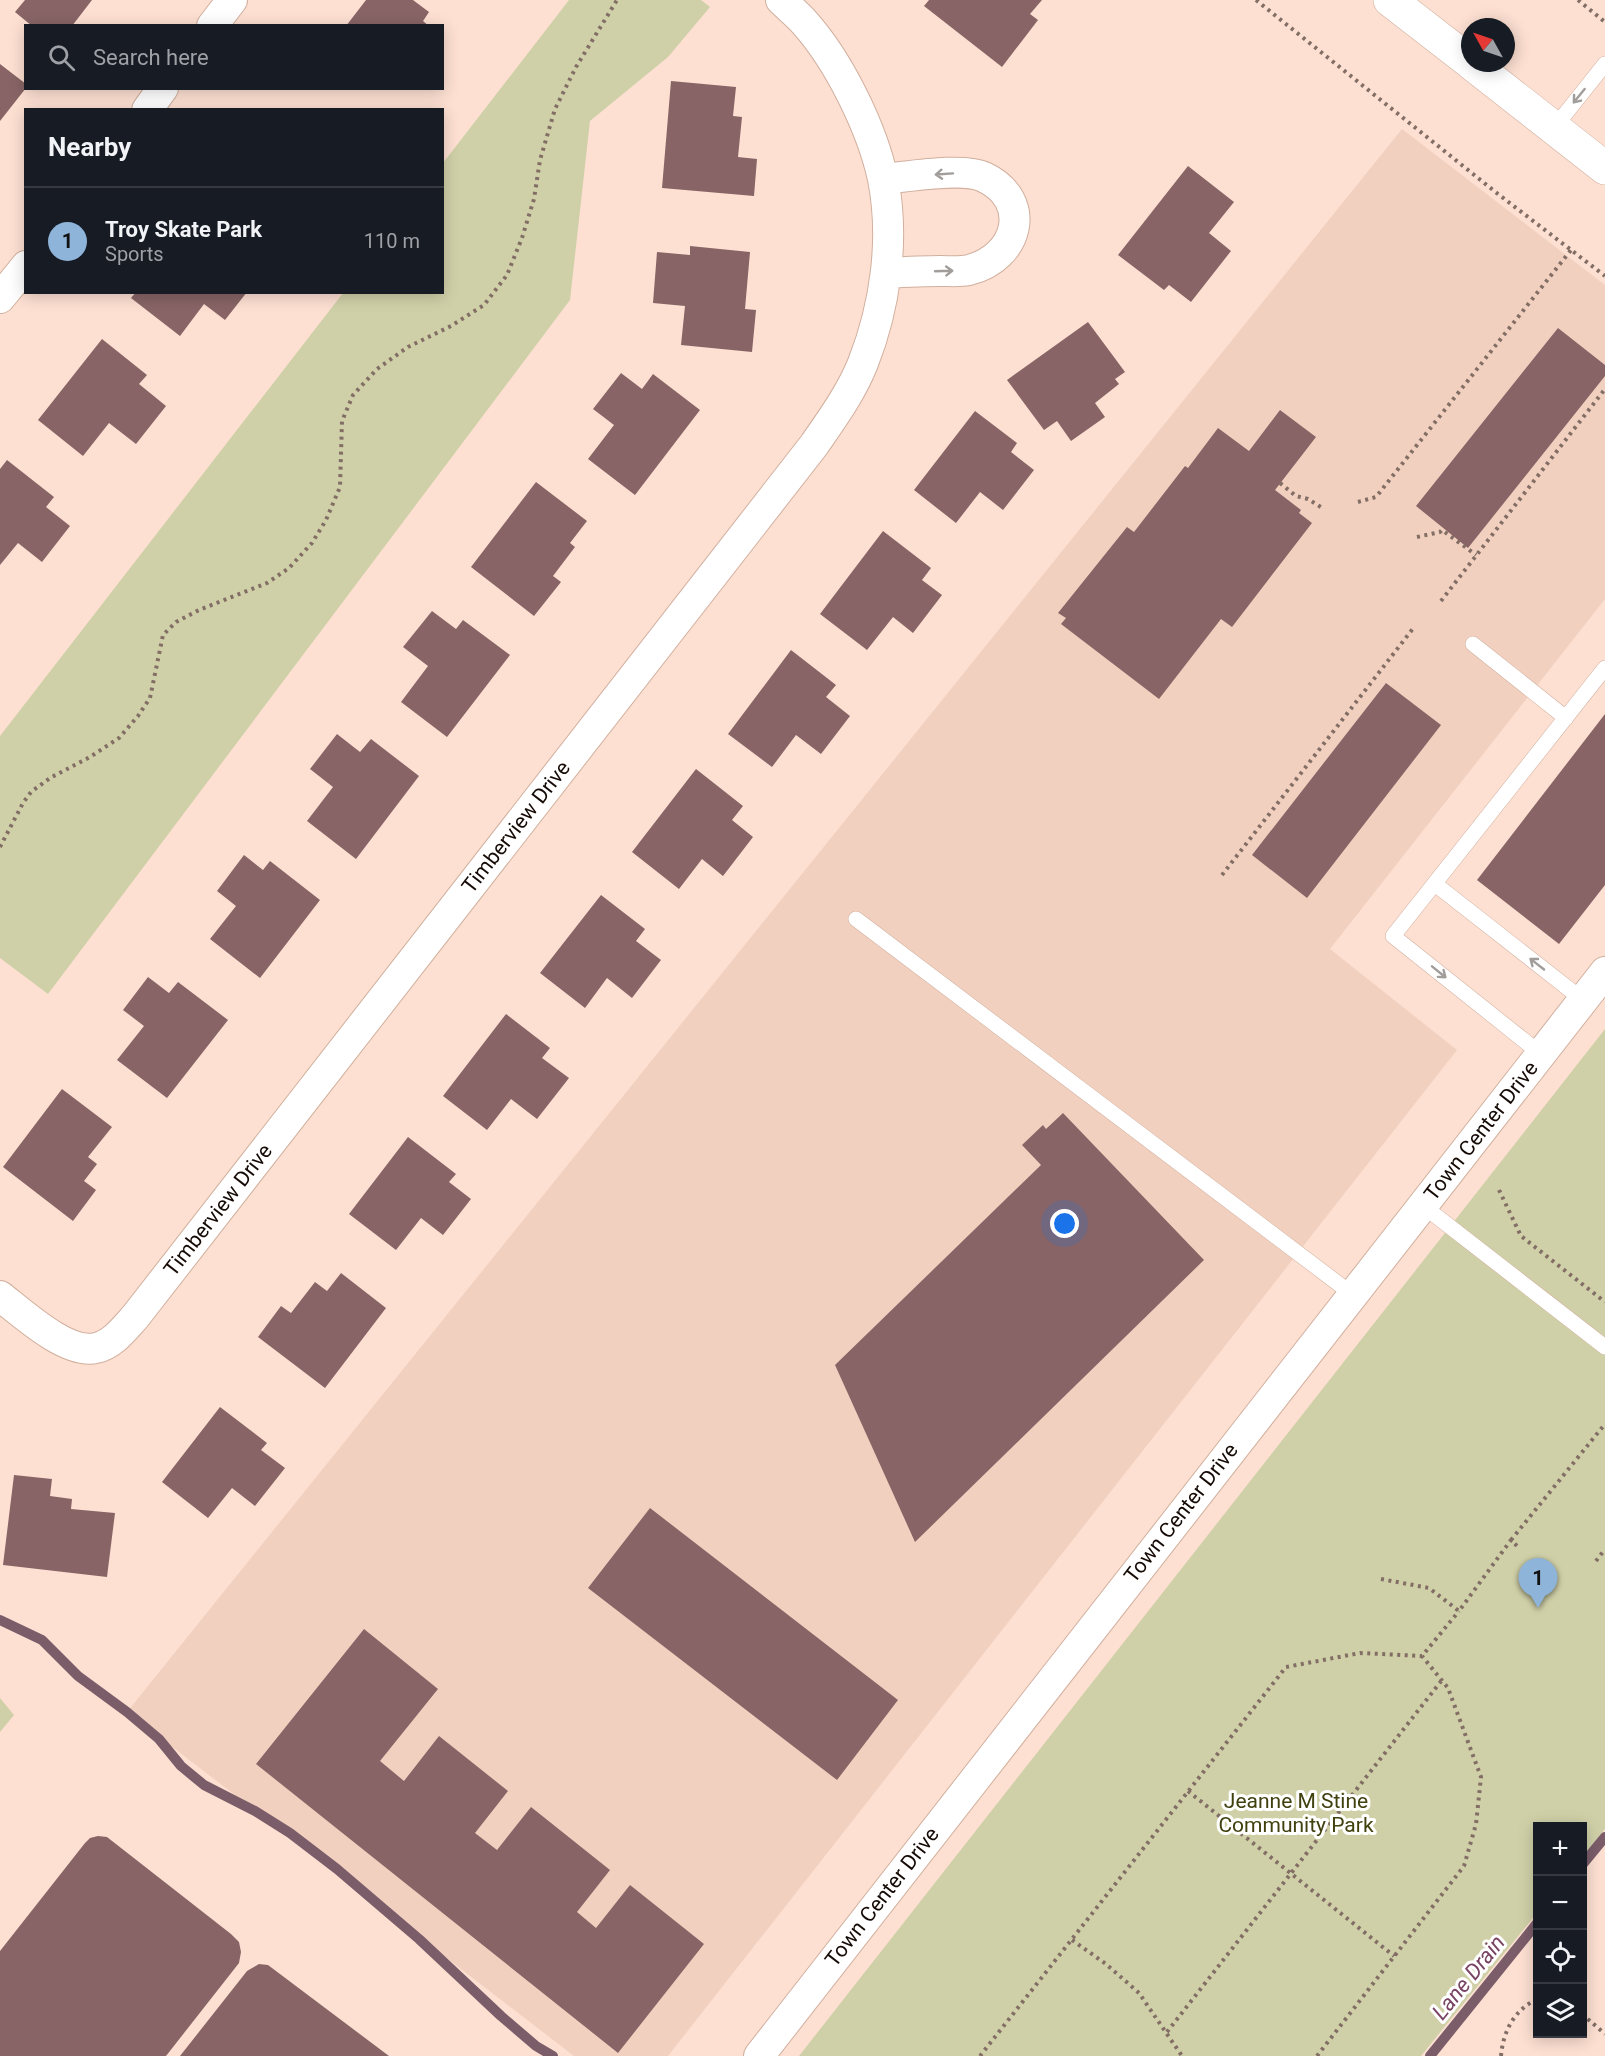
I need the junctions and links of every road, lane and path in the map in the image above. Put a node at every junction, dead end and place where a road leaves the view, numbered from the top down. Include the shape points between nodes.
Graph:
1 (232, 0) edge
2 (618, 0) edge
3 (781, 0) edge
4 (1256, 0) edge
5 (1390, 0) edge
6 (1578, 0) edge
7 (1605, 21) edge
8 (214, 24) edge
9 (1461, 56) edge
10 (1605, 64) edge
11 (1482, 72) edge
12 (162, 90) edge
13 (148, 108) edge
14 (1554, 128) junction
15 (1599, 159) edge
16 (883, 179) junction
17 (1571, 250) junction
18 (24, 268) edge
19 (886, 273) junction
20 (1605, 276) edge
21 (0, 298) edge
22 (1605, 389) edge
23 (1280, 483) dead end
24 (1358, 502) dead end
25 (1324, 509) dead end
26 (1417, 537) dead end
27 (1476, 555) junction
28 (1441, 601) dead end
29 (1415, 626) dead end
30 (1473, 644) dead end
31 (1605, 668) edge
32 (1566, 718) junction
33 (0, 847) edge
34 (1222, 875) dead end
35 (1435, 884) junction
36 (856, 919) dead end
37 (1605, 972) edge
38 (1583, 1000) junction
39 (1541, 1054) junction
40 (1499, 1190) dead end
41 (1422, 1205) junction
42 (1352, 1294) junction
43 (0, 1296) edge
44 (1605, 1302) edge
45 (1605, 1347) edge
46 (1605, 1424) edge
47 (1511, 1540) junction
48 (1519, 1548) dead end
49 (1605, 1549) edge
50 (1596, 1561) dead end
51 (1381, 1579) dead end
52 (1459, 1611) junction
53 (1422, 1656) junction
54 (1442, 1680) junction
55 (1188, 1791) junction
56 (1291, 1873) junction
57 (1072, 1940) junction
58 (1394, 1956) junction
59 (1533, 2002) edge
60 (1587, 2018) edge
61 (1167, 2032) junction
62 (1605, 2034) edge
63 (759, 2056) edge
64 (980, 2056) edge
65 (1182, 2056) edge
66 (1317, 2056) edge
67 (1501, 2056) edge

1 - 8 street
2 - 33 path via 555,109 531,209 507,275 484,305 408,347 377,369 352,395 342,421 340,487 312,543 289,568 267,583 176,622 163,635 150,698 138,716 119,738 31,792
3 - 16 street, Timberview Drive via 831,57 864,122
4 - 17 path
5 - 9 main road
6 - 7 path
10 -> 14 lane
11 - 14 main road
12 - 13 street
14 - 15 main road
16 - 19 street, Timberview Drive via 888,234
19 -> 16 street via 968,270 989,262 1009,245 1014,205 999,186 982,176 961,172
17 - 20 path
17 - 24 path via 1376,497
18 - 21 street
19 - 43 street, Timberview Drive via 877,322 862,365 814,445 135,1317 116,1338 95,1349 73,1346 53,1337
22 - 27 path
23 - 25 path via 1296,496
26 - 27 path via 1442,530
27 - 28 path
29 - 34 path
30 - 32 lane
31 - 32 lane
32 - 35 lane
38 -> 35 lane
35 -> 39 lane via 1393,936
36 - 42 lane
37 - 38 street, Town Center Drive
38 - 39 street, Town Center Drive
39 - 41 street, Town Center Drive
40 - 44 path via 1521,1236
41 - 42 street, Town Center Drive
41 - 45 lane
42 - 63 street, Town Center Drive
46 - 47 path
47 - 48 path
47 - 52 path
49 - 50 path
51 - 52 path via 1429,1588
52 - 53 path
53 - 54 path
53 - 55 path via 1360,1653 1286,1667
54 - 56 path
54 - 58 path via 1481,1777 1476,1824 1464,1866
55 - 56 path
55 - 57 path
56 - 58 path
56 - 61 path
57 - 61 path via 1139,1993
57 - 64 path
58 - 66 path
59 - 67 path via 1521,2009 1509,2025
60 - 62 path
61 - 65 path

